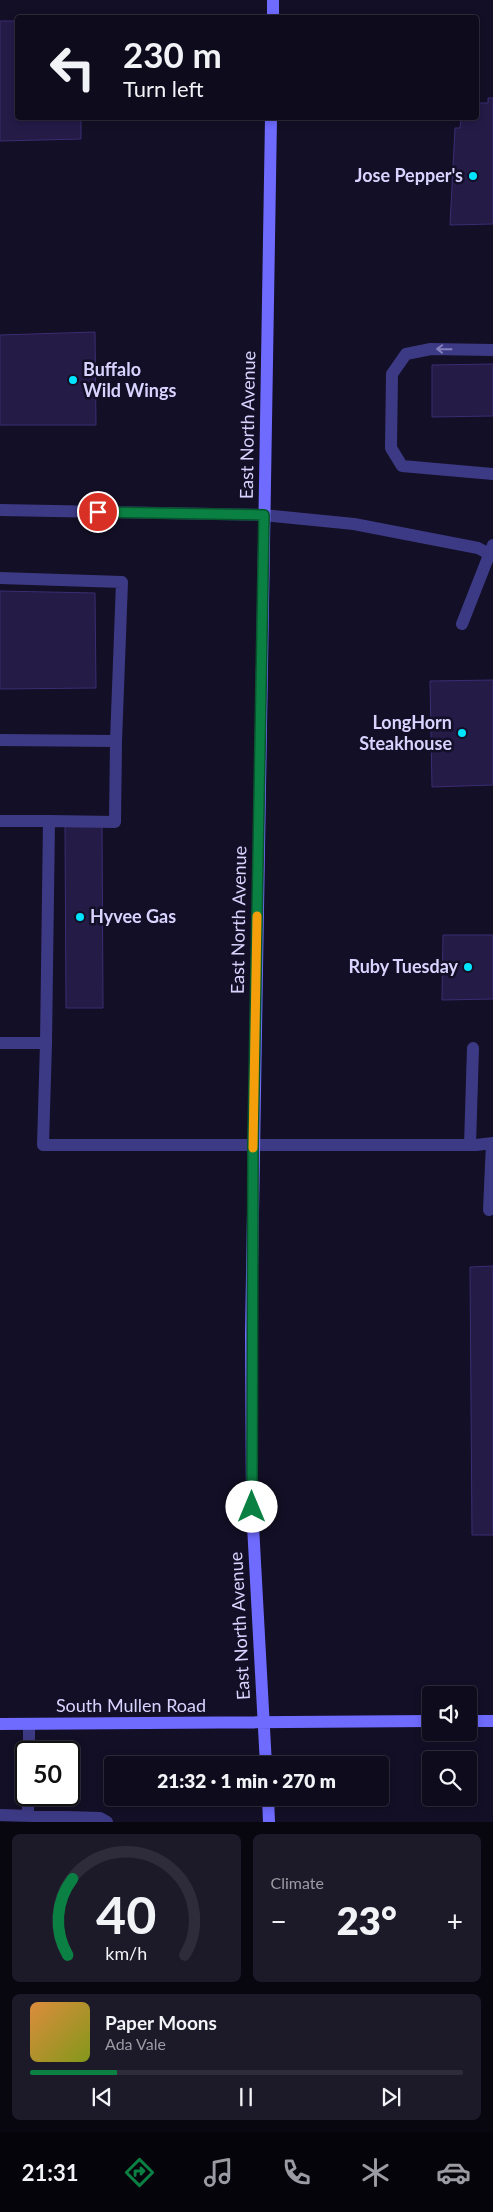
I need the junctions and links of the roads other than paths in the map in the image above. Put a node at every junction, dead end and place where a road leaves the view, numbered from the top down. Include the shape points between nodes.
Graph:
1 (273, 0) edge
2 (273, 15) edge
3 (271, 120) edge
4 (493, 350) edge
5 (493, 474) edge
6 (0, 510) edge
7 (264, 515) junction
8 (492, 552) edge
9 (0, 578) edge
10 (462, 624) dead end
11 (0, 740) edge
12 (116, 741) junction
13 (0, 821) edge
14 (49, 821) junction
15 (0, 1043) edge
16 (46, 1043) junction
17 (473, 1048) dead end
18 (492, 1143) edge
19 (253, 1145) junction
20 (470, 1145) junction
21 (489, 1210) dead end
22 (422, 1721) edge
23 (477, 1721) edge
24 (493, 1721) edge
25 (263, 1722) junction
26 (0, 1724) edge
27 (29, 1724) junction
28 (29, 1741) edge
29 (265, 1756) edge
30 (268, 1806) edge
31 (0, 1815) edge
32 (28, 1818) edge
33 (107, 1822) edge
34 (269, 1822) edge

1 - 2 main road
3 - 7 main road, East North Avenue
4 -> 5 lane via 431,349 406,354 392,374 391,448 402,466
6 - 7 lane
7 - 8 lane via 354,524
7 - 19 main road, East North Avenue
8 - 10 lane
9 - 12 lane via 122,582
11 - 12 lane
12 - 14 lane via 114,822
13 - 14 lane
14 - 16 lane
15 - 16 lane
16 - 19 lane via 43,1145
17 - 20 lane
18 - 20 lane
18 - 21 lane
19 - 20 lane
19 - 25 main road, East North Avenue via 252,1507
22 - 25 main road, South Mullen Road
23 - 24 main road
25 - 27 main road, South Mullen Road
25 - 29 main road, East North Avenue
26 - 27 main road, South Mullen Road
27 - 28 lane
30 - 34 main road
31 - 32 lane
32 - 33 lane via 100,1818

